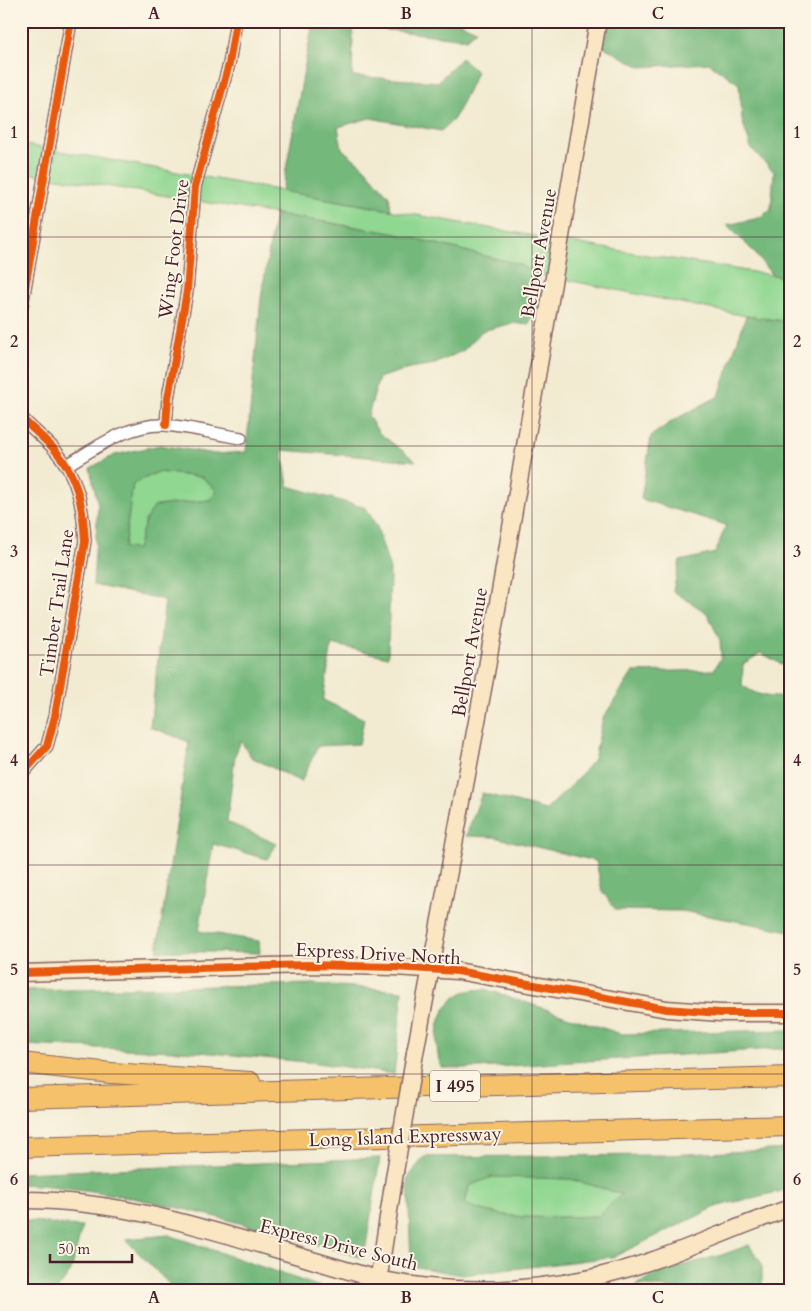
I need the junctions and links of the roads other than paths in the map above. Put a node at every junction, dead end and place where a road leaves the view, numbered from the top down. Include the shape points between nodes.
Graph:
1 (71, 21) edge
2 (236, 21) edge
3 (598, 21) edge
4 (21, 311) edge
5 (21, 417) edge
6 (166, 425) junction
7 (241, 438) dead end
8 (67, 465) junction
9 (21, 775) edge
10 (430, 969) junction
11 (21, 973) edge
12 (790, 1013) edge
13 (21, 1063) edge
14 (790, 1077) edge
15 (285, 1091) junction
16 (21, 1098) edge
17 (790, 1126) edge
18 (21, 1147) edge
19 (21, 1200) edge
20 (790, 1208) edge
21 (377, 1285) edge

1 - 4 street
2 - 6 street, Wing Foot Drive via 229,64 195,187 187,291
3 - 10 main road, Bellport Avenue via 486,673
5 - 8 street, Timber Trail Lane
6 - 7 street
6 - 8 street via 150,425 116,436
8 - 9 street, Timber Trail Lane via 83,511 85,541 55,716 46,746
10 - 11 main road, Express Drive North via 306,965
10 - 12 main road, Express Drive North via 667,1010
10 - 21 main road, Bellport Avenue, bridge
13 - 15 highway via 111,1073 240,1080
14 - 15 highway, I 495
15 - 16 highway, I 495
17 - 18 highway, Long Island Expressway
19 - 21 main road, Express Drive South via 73,1201 146,1212
20 - 21 main road, Express Drive South via 651,1261 584,1279 492,1289

